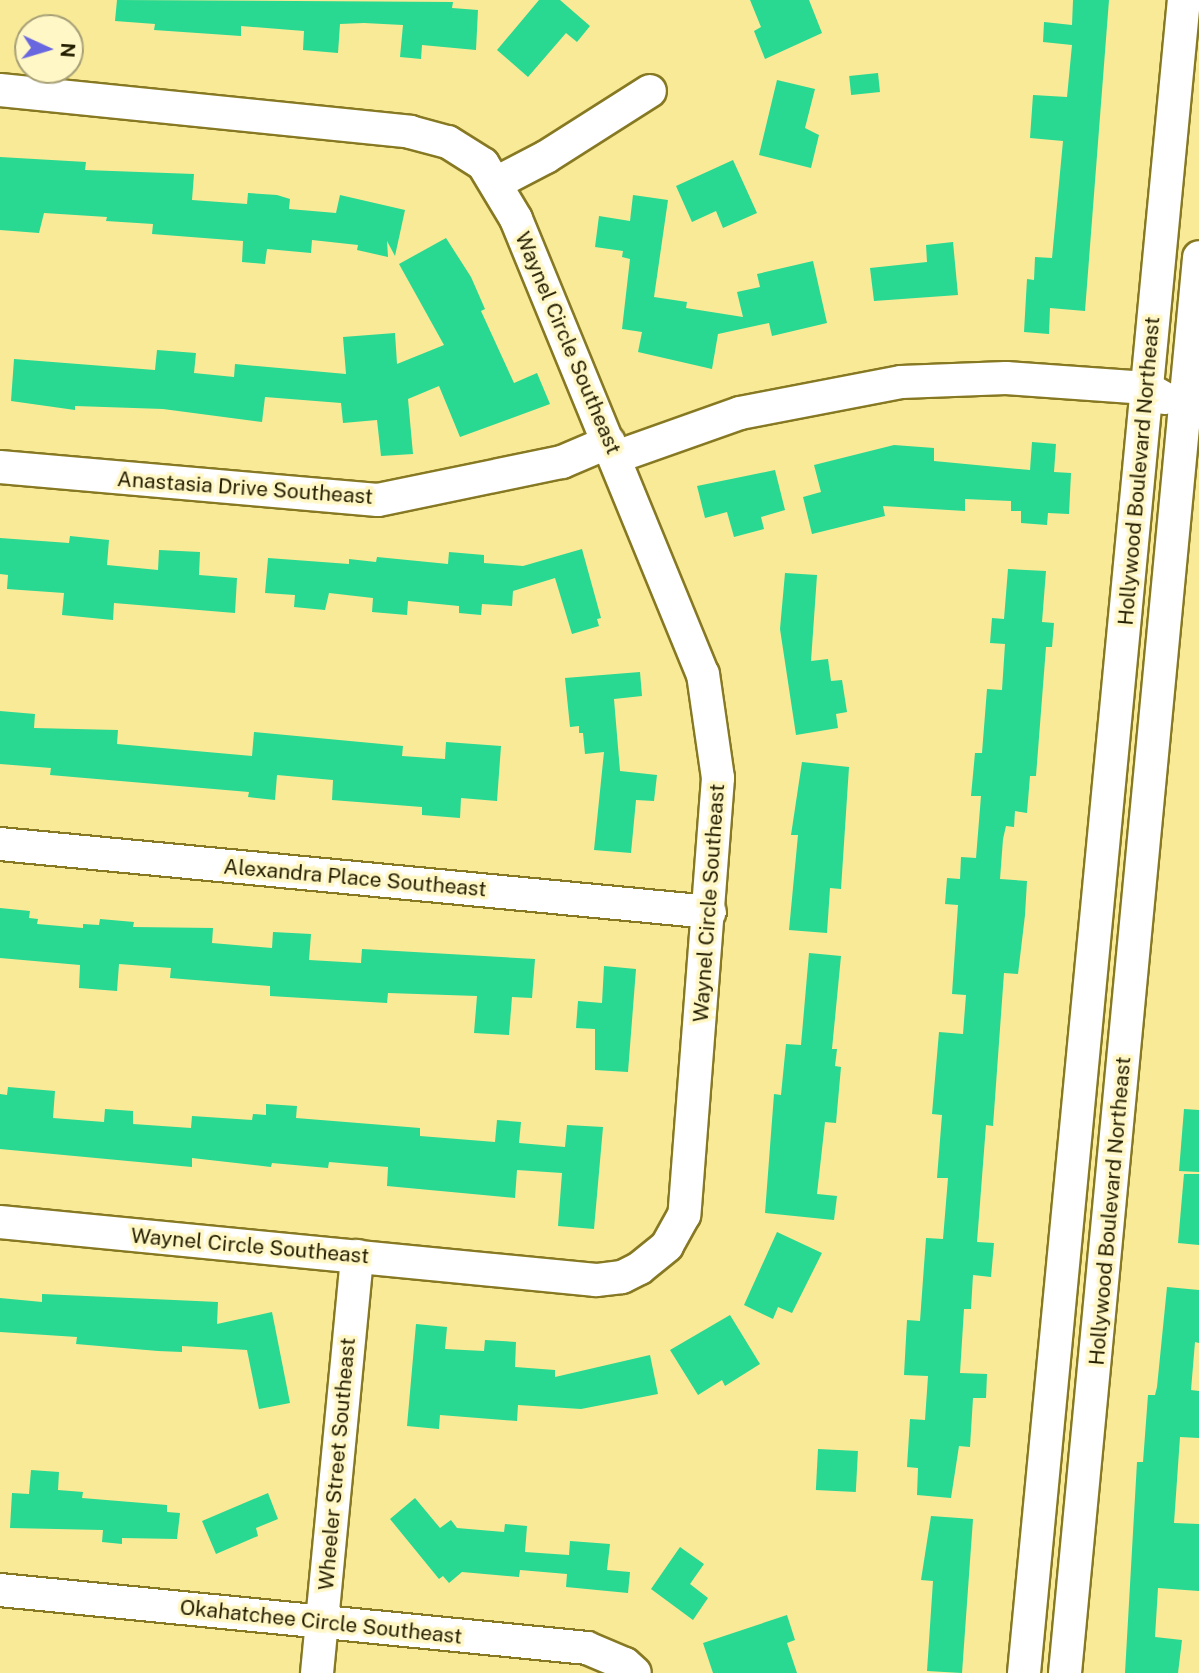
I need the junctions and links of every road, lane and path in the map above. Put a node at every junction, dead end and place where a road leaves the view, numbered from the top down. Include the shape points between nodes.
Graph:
1 (1184, 0) edge
2 (0, 90) edge
3 (650, 91) dead end
4 (498, 182) junction
5 (1199, 257) edge
6 (1147, 388) junction
7 (1192, 411) edge
8 (612, 449) junction
9 (0, 467) edge
10 (0, 844) edge
11 (710, 912) junction
12 (1094, 943) junction
13 (1135, 947) junction
14 (0, 1222) edge
15 (357, 1256) junction
16 (1043, 1470) junction
17 (1084, 1475) junction
18 (0, 1590) edge
19 (322, 1622) junction
20 (317, 1673) edge
21 (635, 1673) edge
22 (1024, 1673) edge
23 (1065, 1673) edge

1 - 6 street, Hollywood Boulevard Northeast
2 - 4 street, Waynel Circle Southeast via 410,132 465,150
3 - 4 street
4 - 8 street, Waynel Circle Southeast
5 - 7 street, Hollywood Boulevard Northeast
6 - 7 street, Anastasia Drive Southeast
6 - 8 street, Anastasia Drive Southeast via 1006,378 901,382 740,414
6 - 12 street, Hollywood Boulevard Northeast
7 - 13 street, Hollywood Boulevard Northeast
8 - 9 street, Anastasia Drive Southeast via 378,500
8 - 11 street, Waynel Circle Southeast via 703,674 718,778
10 - 11 street, Alexandra Place Southeast
11 - 15 street, Waynel Circle Southeast via 684,1215 667,1246 622,1277 596,1280
12 - 13 street
12 - 16 street, Hollywood Boulevard Northeast
13 - 17 street, Hollywood Boulevard Northeast
14 - 15 street, Waynel Circle Southeast
15 - 19 street, Wheeler Street Southeast
16 - 17 street
16 - 22 street, Hollywood Boulevard Northeast
17 - 23 street, Hollywood Boulevard Northeast
18 - 19 street, Okahatchee Circle Southeast
19 - 20 street, Wheeler Street Southeast
19 - 21 street, Okahatchee Circle Southeast via 587,1648

